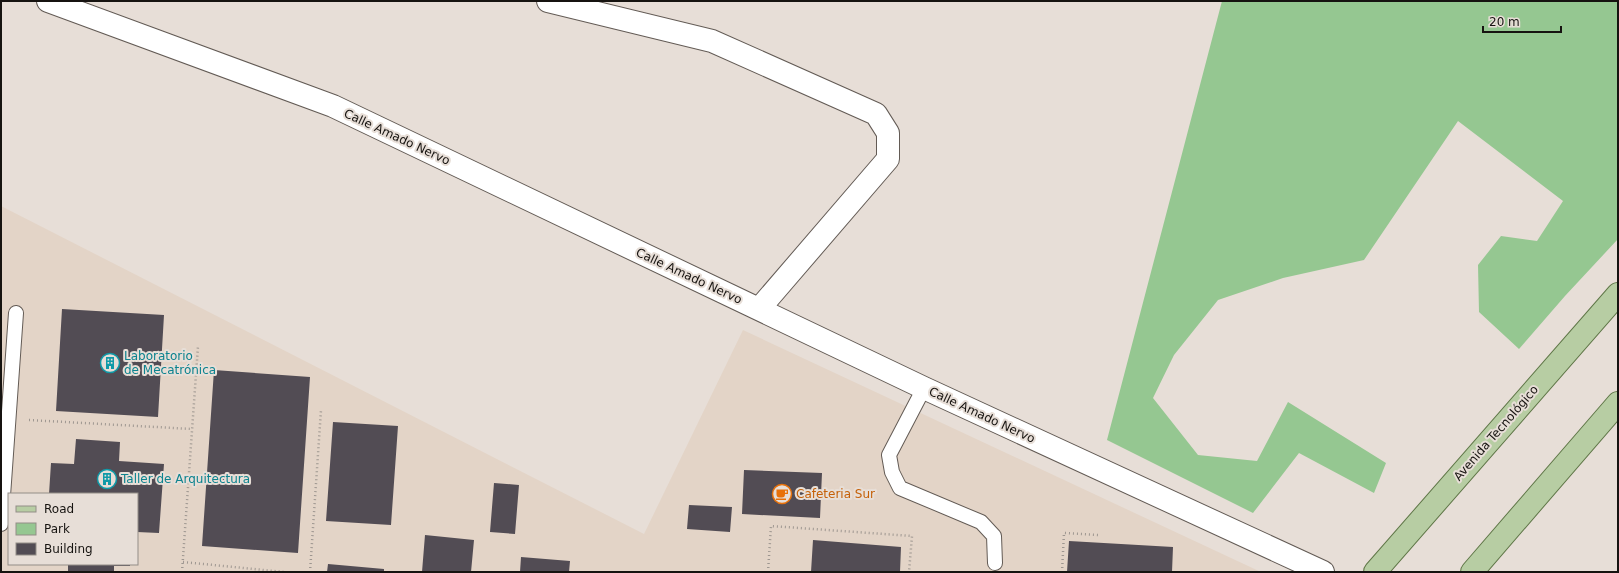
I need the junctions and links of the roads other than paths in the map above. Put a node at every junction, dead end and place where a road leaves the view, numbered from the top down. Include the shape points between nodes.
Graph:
1 (48, 1) edge
2 (548, 1) edge
3 (1618, 294) edge
4 (759, 310) junction
5 (16, 313) dead end
6 (924, 388) junction
7 (1618, 403) edge
8 (1, 524) edge
9 (995, 563) dead end
10 (1323, 572) edge
11 (1375, 572) edge
12 (1472, 572) edge

1 - 4 street, Calle Amado Nervo via 333,106
2 - 4 street via 712,41 876,114 888,132 888,159
3 - 11 main road, Avenida Tecnológico
4 - 6 street, Calle Amado Nervo
5 - 8 lane
6 - 9 lane via 889,455 892,472 900,488 981,522 994,536
6 - 10 street, Calle Amado Nervo
7 - 12 main road

